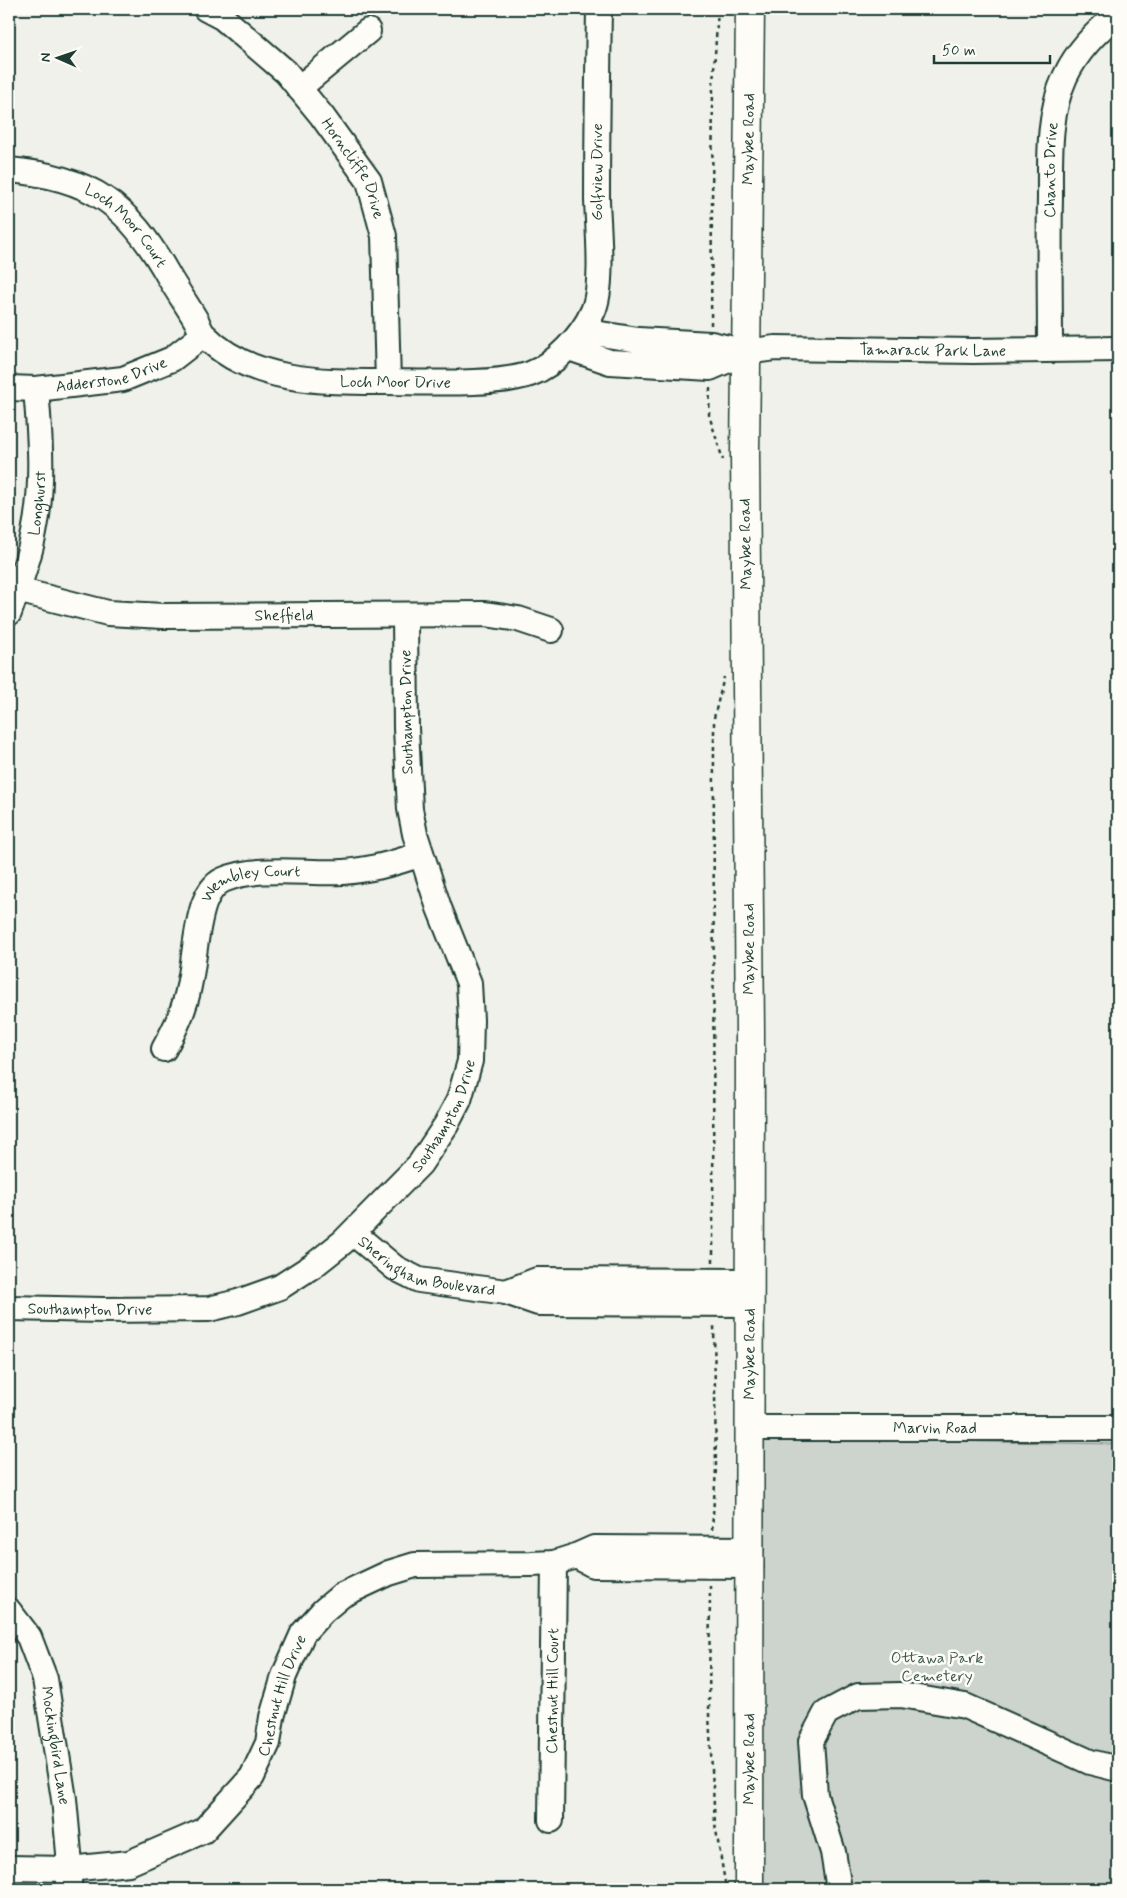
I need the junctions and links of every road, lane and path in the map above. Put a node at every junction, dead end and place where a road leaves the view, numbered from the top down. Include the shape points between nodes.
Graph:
1 (206, 9) edge
2 (599, 9) edge
3 (718, 9) edge
4 (750, 9) edge
5 (1118, 14) edge
6 (368, 31) dead end
7 (299, 88) junction
8 (9, 170) edge
9 (203, 334) junction
10 (575, 340) junction
11 (638, 340) junction
12 (711, 344) junction
13 (1050, 349) junction
14 (1118, 349) edge
15 (747, 352) junction
16 (636, 365) junction
17 (710, 368) junction
18 (388, 382) junction
19 (9, 388) edge
20 (36, 389) junction
21 (724, 462) dead end
22 (17, 590) junction
23 (9, 613) edge
24 (405, 615) junction
25 (551, 630) dead end
26 (725, 674) dead end
27 (421, 854) junction
28 (164, 1049) dead end
29 (353, 1232) junction
30 (713, 1292) junction
31 (750, 1293) junction
32 (9, 1308) edge
33 (750, 1428) junction
34 (1118, 1428) edge
35 (711, 1557) junction
36 (751, 1557) junction
37 (565, 1560) junction
38 (9, 1611) edge
39 (1118, 1769) edge
40 (551, 1820) dead end
41 (9, 1868) edge
42 (69, 1879) edge
43 (842, 1886) edge
44 (727, 1889) edge
45 (749, 1889) edge

1 - 7 street, Horncliffe Drive via 244,36 286,72
2 - 10 street, Golfview Drive via 598,279 594,309
3 - 12 path via 713,84
4 - 15 main road, Maybee Road
5 - 13 street, Chanto Drive via 1092,36 1075,58 1064,78 1055,107 1050,150
6 - 7 street
7 - 18 street, Horncliffe Drive via 369,180 377,205 384,236
8 - 9 street, Loch Moor Court via 54,176 105,197 125,214 160,261
9 - 18 street, Loch Moor Drive via 229,354 257,368 292,379
9 - 20 street, Adderstone Drive via 172,359 123,379
10 - 11 street
10 - 16 street via 610,362
10 - 18 street, Loch Moor Drive via 532,373 498,380
11 - 12 street
11 - 16 street
12 - 15 street
13 - 14 street, Tamarack Park Lane
13 - 15 street, Tamarack Park Lane via 775,348
15 - 17 street
15 - 31 main road, Maybee Road
16 - 17 street
17 - 21 path via 709,415
19 - 20 street, Adderstone Drive
20 - 22 street, Longhurst via 39,505
22 - 23 street, Longhurst
22 - 24 street, Sheffield via 108,613 163,616
24 - 25 street, Sheffield via 485,614 518,619
24 - 27 street, Southampton Drive via 410,810
26 - 30 path via 714,718
27 - 28 street, Wembley Court via 396,863 345,872 274,872 238,875 220,881 207,896 201,912 190,986 178,1024
27 - 29 street, Southampton Drive via 469,983 470,1061 459,1100 420,1164
29 - 30 street, Sheringham Boulevard via 395,1268 419,1280 506,1292 537,1280 614,1292
29 - 32 street, Southampton Drive via 314,1265 280,1286 209,1309
30 - 31 street, Sheringham Boulevard
30 - 35 path via 716,1469
31 - 33 main road, Maybee Road
33 - 34 street, Marvin Road
33 - 36 main road, Maybee Road
35 - 36 street, Chestnut Hill Drive
35 - 37 street, Chestnut Hill Drive via 652,1557 594,1548
35 - 44 path via 709,1715 715,1824
36 - 45 main road, Maybee Road
37 - 40 street, Chestnut Hill Court
37 - 42 street, Chestnut Hill Drive via 415,1565 342,1595 304,1633 284,1676 268,1743 252,1777 203,1831 129,1863
38 - 42 street, Mockingbird Lane via 30,1637 45,1679 64,1799
39 - 43 street via 1090,1762 964,1706 901,1695 858,1696 826,1713 811,1741 815,1795
41 - 42 street, Chestnut Hill Drive

